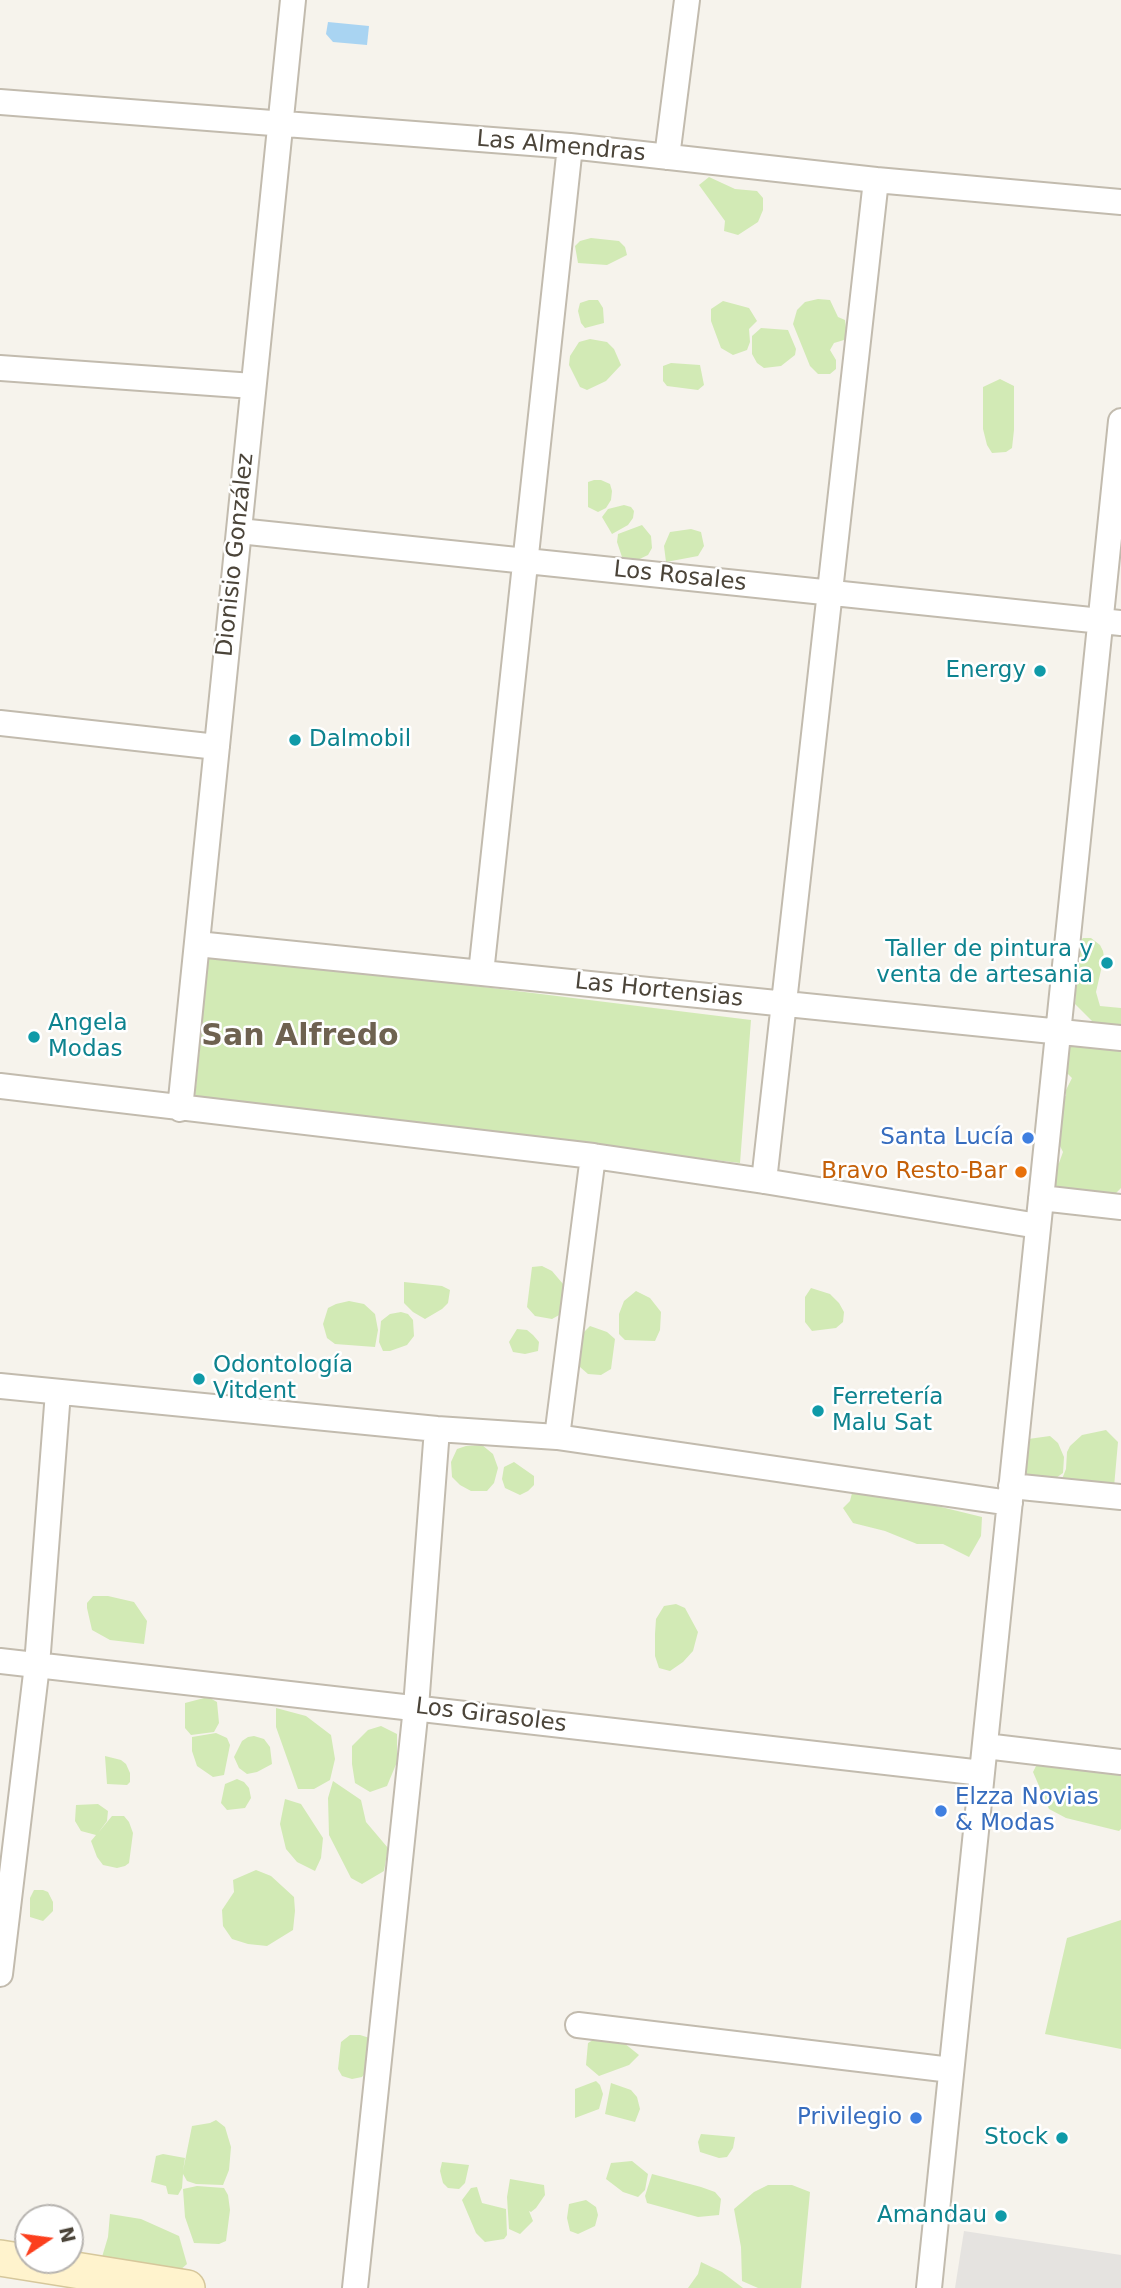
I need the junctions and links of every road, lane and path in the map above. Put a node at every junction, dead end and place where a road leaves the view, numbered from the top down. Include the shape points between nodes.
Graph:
1 (293, 0) edge
2 (687, 0) edge
3 (0, 102) edge
4 (280, 125) junction
5 (569, 146) junction
6 (667, 157) junction
7 (876, 180) junction
8 (1121, 202) edge
9 (0, 368) edge
10 (253, 386) junction
11 (1121, 421) edge
12 (239, 531) junction
13 (526, 561) junction
14 (829, 592) junction
15 (1111, 622) edge
16 (0, 723) edge
17 (217, 747) junction
18 (197, 944) junction
19 (481, 973) junction
20 (783, 1003) junction
21 (1058, 1031) junction
22 (1121, 1038) edge
23 (0, 1086) edge
24 (180, 1109) junction
25 (593, 1156) junction
26 (764, 1181) junction
27 (1041, 1198) junction
28 (1121, 1207) edge
29 (1038, 1226) junction
30 (0, 1386) edge
31 (58, 1392) junction
32 (437, 1429) junction
33 (557, 1437) junction
34 (1010, 1495) junction
35 (1121, 1497) edge
36 (0, 1661) edge
37 (37, 1665) junction
38 (416, 1707) junction
39 (985, 1746) junction
40 (1121, 1762) edge
41 (982, 1773) junction
42 (3, 1920) edge
43 (0, 1974) edge
44 (578, 2025) dead end
45 (951, 2070) junction
46 (0, 2258) edge
47 (187, 2288) edge
48 (355, 2288) edge
49 (929, 2288) edge

1 - 4 street, Dionisio González
2 - 6 street
3 - 4 street, Las Almendras
4 - 5 street, Las Almendras
4 - 10 street, Dionisio González
5 - 6 street, Las Almendras
5 - 13 street
6 - 7 street, Las Almendras
7 - 8 street, Las Almendras
7 - 14 street
9 - 10 street
10 - 12 street, Dionisio González
11 - 15 street
12 - 13 street, Los Rosales
12 - 17 street, Dionisio González
13 - 14 street, Los Rosales
13 - 19 street
14 - 15 street, Los Rosales
14 - 20 street
15 - 21 street
16 - 17 street
17 - 18 street, Dionisio González
18 - 19 street, Las Hortensias
18 - 24 street, Dionisio González
19 - 20 street, Las Hortensias
20 - 21 street, Las Hortensias
20 - 26 street
21 - 22 street, Las Hortensias
21 - 27 street
23 - 24 street
24 - 25 street
25 - 26 street
25 - 33 street
26 - 29 street
27 - 28 street
27 - 29 street
29 - 34 street
30 - 31 street
31 - 32 street
31 - 37 street
32 - 33 street
32 - 38 street
33 - 34 street
34 - 35 street
34 - 39 street
36 - 37 street, Los Girasoles
37 - 38 street, Los Girasoles
37 - 42 street
38 - 41 street, Los Girasoles
38 - 48 street
39 - 40 street
39 - 41 street
41 - 45 street
42 - 43 street
44 - 45 street
45 - 49 street
46 - 47 main road

